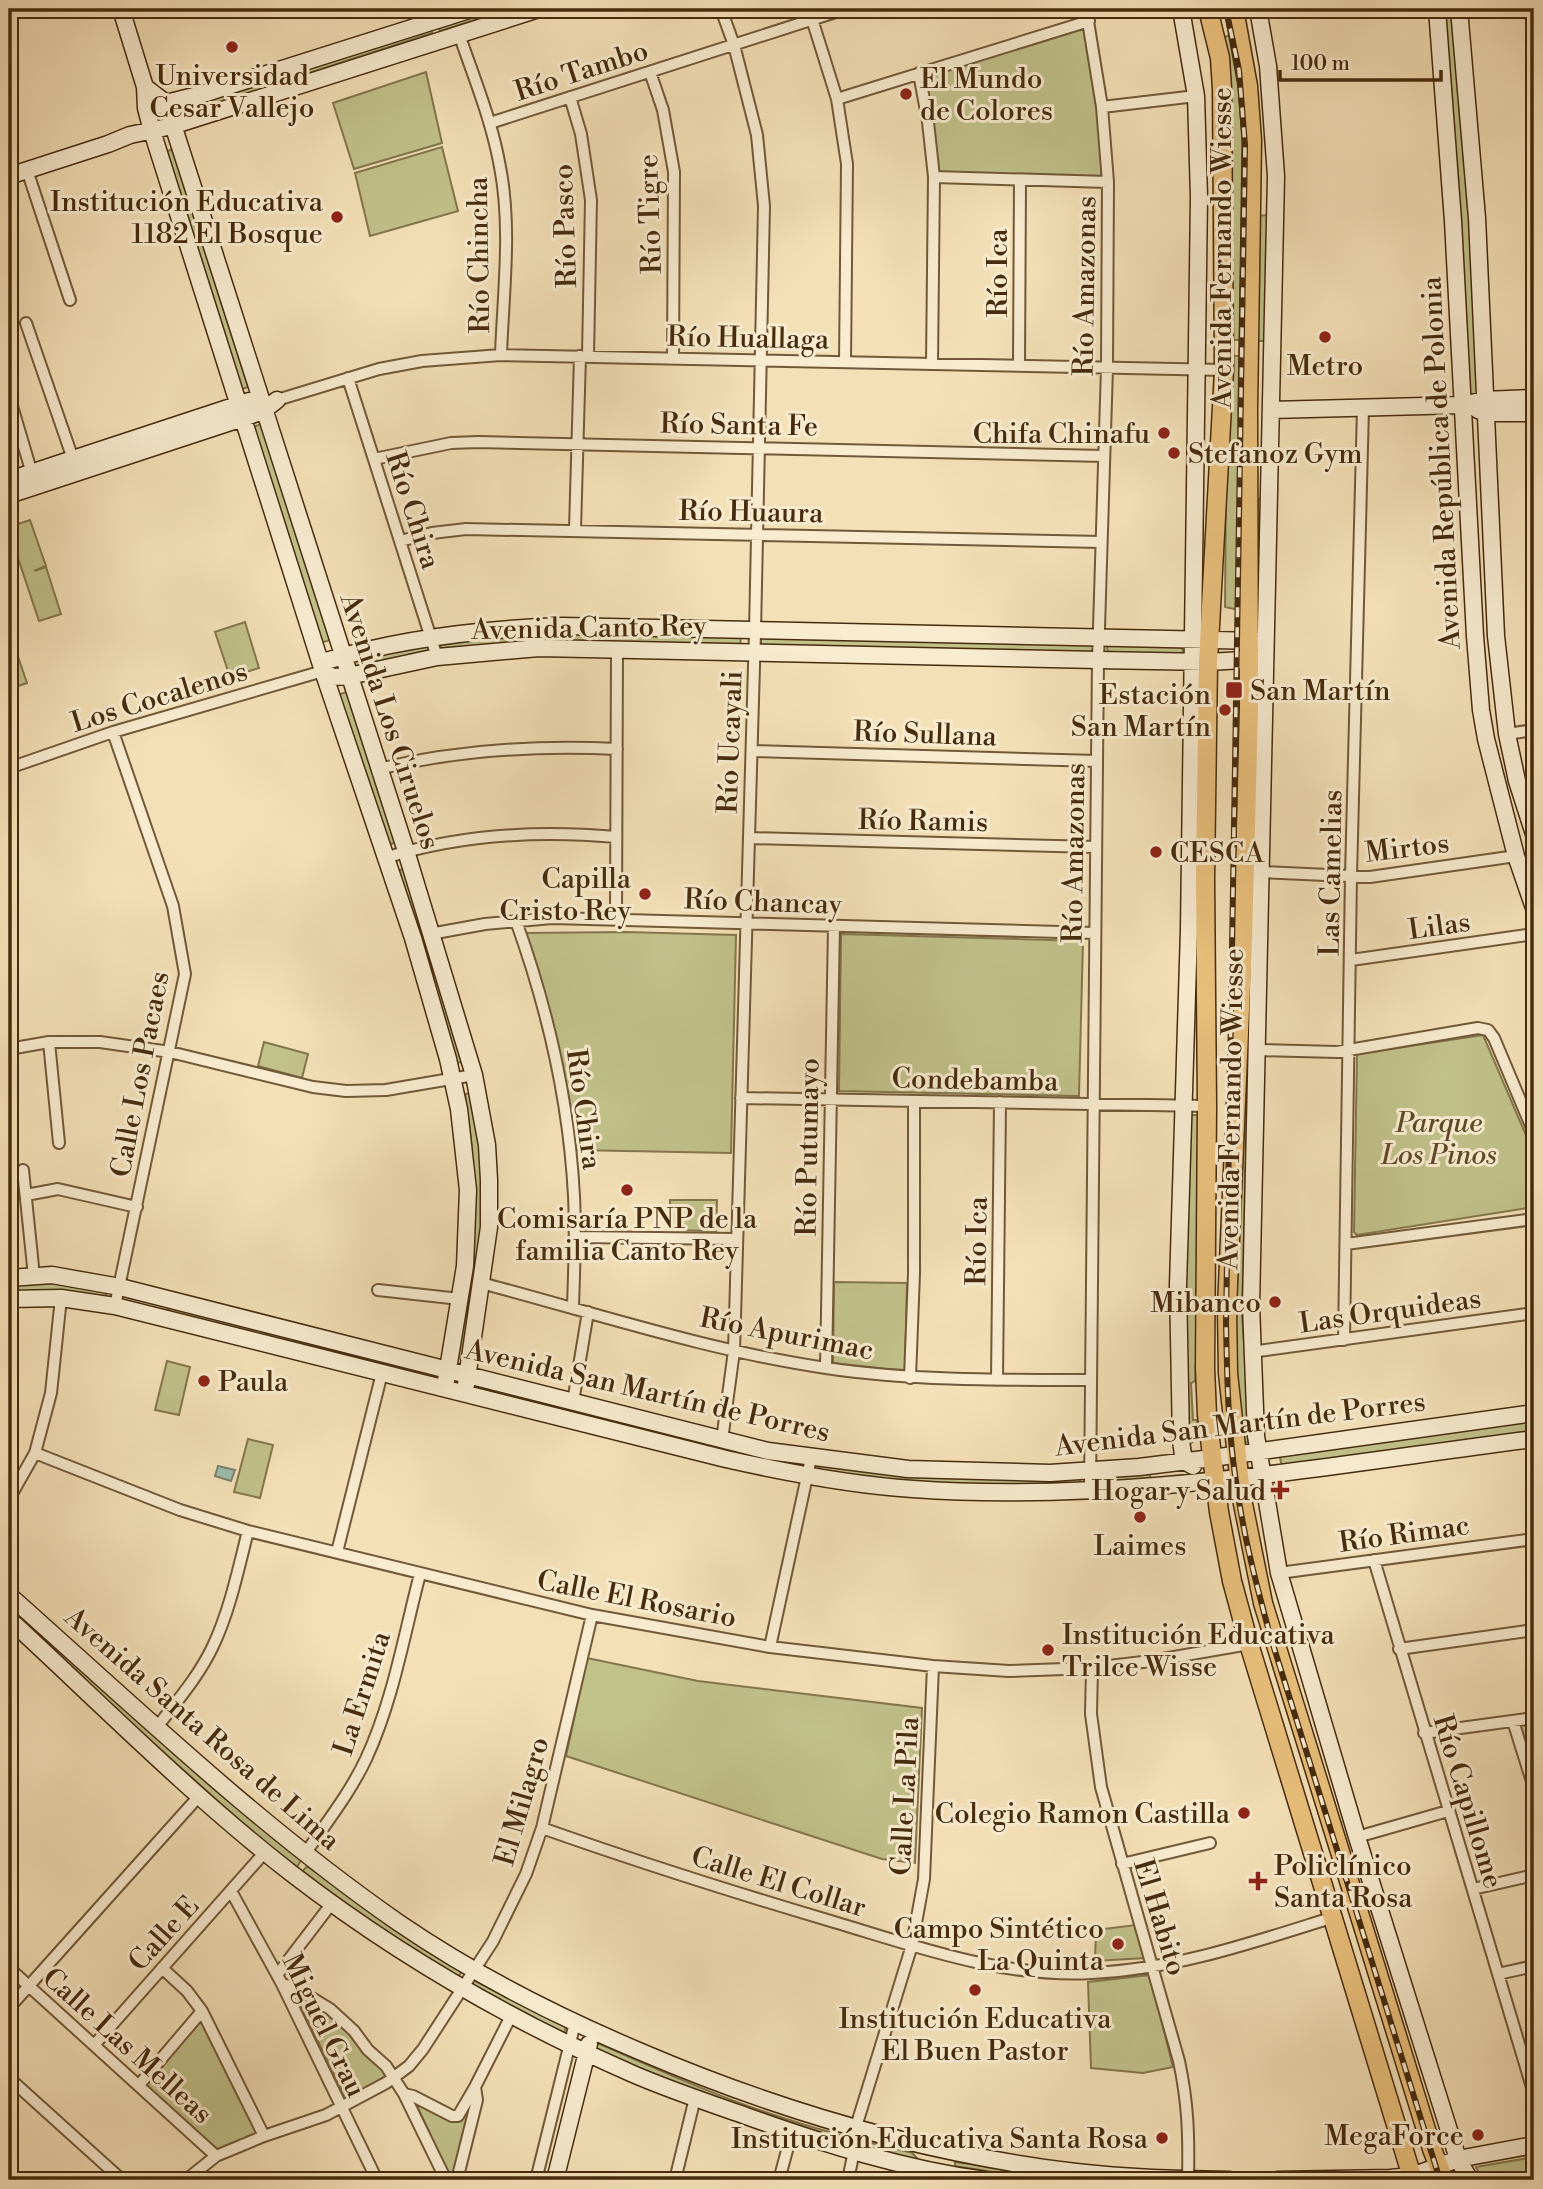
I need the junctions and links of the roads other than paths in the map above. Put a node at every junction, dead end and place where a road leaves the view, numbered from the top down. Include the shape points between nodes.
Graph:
1 (121, 9) edge
2 (472, 9) edge
3 (538, 9) edge
4 (721, 9) edge
5 (845, 9) edge
6 (1086, 9) edge
7 (1181, 9) edge
8 (1208, 9) edge
9 (1234, 9) edge
10 (1258, 9) edge
11 (1437, 9) edge
12 (1459, 9) edge
13 (812, 19) junction
14 (1089, 21) junction
15 (459, 34) junction
16 (734, 45) junction
17 (282, 69) junction
18 (650, 72) junction
19 (919, 73) junction
20 (145, 87) junction
21 (288, 89) junction
22 (1196, 96) junction
23 (570, 97) junction
24 (837, 99) junction
25 (166, 103) junction
26 (1102, 107) junction
27 (146, 108) junction
28 (490, 123) junction
29 (172, 125) junction
30 (152, 131) junction
31 (130, 135) junction
32 (27, 170) junction
33 (9, 176) edge
34 (934, 177) junction
35 (1020, 180) junction
36 (1108, 182) junction
37 (69, 300) dead end
38 (26, 323) dead end
39 (502, 355) junction
40 (584, 356) junction
41 (673, 359) junction
42 (761, 361) junction
43 (845, 362) junction
44 (932, 364) junction
45 (1019, 366) junction
46 (1107, 368) junction
47 (1197, 370) junction
48 (1224, 370) junction
49 (348, 377) junction
50 (9, 396) edge
51 (1534, 398) edge
52 (277, 400) joint
53 (261, 404) junction
54 (1462, 405) junction
55 (1485, 407) junction
56 (1363, 408) junction
57 (1271, 410) junction
58 (241, 411) junction
59 (1534, 413) edge
60 (578, 443) junction
61 (759, 447) junction
62 (1104, 456) junction
63 (374, 458) junction
64 (73, 459) junction
65 (34, 479) junction
66 (9, 480) edge
67 (9, 495) edge
68 (575, 529) junction
69 (757, 534) junction
70 (400, 541) junction
71 (1101, 542) junction
72 (755, 632) junction
73 (432, 638) junction
74 (1098, 639) junction
75 (1201, 639) junction
76 (1257, 640) junction
77 (617, 649) junction
78 (754, 652) junction
79 (343, 657) junction
80 (438, 657) junction
81 (1257, 659) junction
82 (1098, 660) junction
83 (1201, 662) junction
84 (323, 671) junction
85 (349, 676) junction
86 (1534, 730) edge
87 (113, 732) junction
88 (1507, 734) junction
89 (617, 748) junction
90 (752, 751) junction
91 (1097, 761) junction
92 (9, 768) edge
93 (378, 769) junction
94 (1534, 829) edge
95 (616, 837) junction
96 (749, 838) junction
97 (1096, 847) junction
98 (406, 851) junction
99 (1516, 856) junction
100 (384, 858) junction
101 (1262, 872) junction
102 (1351, 876) junction
103 (1534, 908) edge
104 (616, 920) junction
105 (516, 921) junction
106 (746, 924) junction
107 (834, 926) junction
108 (1096, 933) junction
109 (430, 934) junction
110 (1534, 934) edge
111 (1351, 960) junction
112 (49, 1042) junction
113 (1349, 1048) junction
114 (9, 1049) edge
115 (1256, 1050) junction
116 (170, 1052) junction
117 (474, 1075) junction
118 (453, 1079) junction
119 (741, 1098) junction
120 (831, 1099) junction
121 (914, 1101) junction
122 (1000, 1102) junction
123 (1094, 1104) junction
124 (1184, 1106) junction
125 (1208, 1106) junction
126 (1534, 1133) edge
127 (59, 1143) dead end
128 (23, 1170) dead end
129 (26, 1195) junction
130 (137, 1207) junction
131 (1534, 1219) edge
132 (575, 1237) junction
133 (736, 1240) junction
134 (1346, 1244) junction
135 (34, 1276) junction
136 (9, 1278) edge
137 (481, 1283) junction
138 (120, 1287) junction
139 (378, 1290) dead end
140 (61, 1298) junction
141 (9, 1299) edge
142 (166, 1299) junction
143 (460, 1299) junction
144 (115, 1306) junction
145 (573, 1308) junction
146 (588, 1312) junction
147 (1534, 1313) edge
148 (162, 1318) junction
149 (263, 1324) junction
150 (1344, 1340) junction
151 (258, 1342) junction
152 (734, 1351) junction
153 (1251, 1352) junction
154 (826, 1368) junction
155 (448, 1371) junction
156 (382, 1373) junction
157 (468, 1375) junction
158 (910, 1378) junction
159 (997, 1380) junction
160 (1091, 1380) junction
161 (445, 1389) junction
162 (465, 1394) junction
163 (573, 1402) junction
164 (1534, 1413) edge
165 (1534, 1439) edge
166 (722, 1440) junction
167 (1258, 1451) junction
168 (35, 1453) junction
169 (1236, 1454) junction
170 (811, 1458) junction
171 (1212, 1458) junction
172 (1184, 1461) junction
173 (1160, 1464) junction
174 (1090, 1469) junction
175 (1262, 1475) junction
176 (807, 1476) junction
177 (1239, 1478) junction
178 (1216, 1481) junction
179 (1162, 1485) junction
180 (1090, 1490) junction
181 (9, 1499) edge
182 (248, 1531) junction
183 (1534, 1539) edge
184 (337, 1552) junction
185 (1374, 1560) junction
186 (1279, 1573) junction
187 (420, 1574) junction
188 (9, 1595) edge
189 (592, 1615) junction
190 (9, 1619) edge
191 (1534, 1630) edge
192 (1249, 1644) junction
193 (770, 1647) junction
194 (1399, 1649) junction
195 (933, 1666) junction
196 (1092, 1668) junction
197 (1534, 1718) edge
198 (1513, 1721) junction
199 (157, 1727) junction
200 (1424, 1732) junction
201 (1534, 1788) edge
202 (200, 1795) junction
203 (1448, 1811) junction
204 (542, 1828) junction
205 (1357, 1837) junction
206 (1210, 1843) dead end
207 (265, 1852) junction
208 (304, 1854) junction
209 (1122, 1864) junction
210 (1534, 1875) edge
211 (1473, 1889) junction
212 (231, 1891) junction
213 (332, 1903) junction
214 (1334, 1917) junction
215 (912, 1945) junction
216 (1534, 1966) edge
217 (9, 1968) edge
218 (162, 1968) junction
219 (1153, 1968) junction
220 (475, 1971) junction
221 (1499, 1974) junction
222 (279, 1980) junction
223 (29, 1986) junction
224 (464, 1988) junction
225 (9, 2008) edge
226 (202, 2011) junction
227 (512, 2014) junction
228 (575, 2023) junction
229 (592, 2031) junction
230 (569, 2043) junction
231 (95, 2044) junction
232 (1534, 2050) edge
233 (587, 2052) junction
234 (1521, 2053) junction
235 (9, 2078) edge
236 (395, 2078) junction
237 (139, 2084) junction
238 (475, 2087) junction
239 (404, 2094) junction
240 (1534, 2094) edge
241 (695, 2098) junction
242 (341, 2108) junction
243 (855, 2130) junction
244 (792, 2132) junction
245 (264, 2136) junction
246 (1534, 2145) edge
247 (931, 2146) junction
248 (952, 2150) junction
249 (855, 2151) junction
250 (216, 2156) junction
251 (1458, 2159) junction
252 (1440, 2173) edge
253 (924, 2175) edge
254 (946, 2177) edge
255 (1412, 2178) edge
256 (1188, 2179) edge
257 (1391, 2179) edge
258 (122, 2180) edge
259 (186, 2180) edge
260 (377, 2180) edge
261 (446, 2180) edge
262 (457, 2180) edge
263 (536, 2180) edge
264 (555, 2180) edge
265 (675, 2180) edge
266 (779, 2180) edge
267 (848, 2180) edge
268 (982, 2180) edge
269 (1230, 2180) edge
270 (1277, 2180) edge
271 (1338, 2180) edge
272 (1470, 2180) edge

1 - 20 main road, Avenida Los Ciruelos
2 - 17 main road
3 - 15 main road
4 - 16 street, Río Ucayali
5 - 13 street, Río Tambo
6 - 14 street, Río Amazonas
7 - 22 main road, Avenida Fernando Wiesse
8 - 48 main road, Avenida Fernando Wiesse via 1222,89
9 - 76 main road, Avenida Fernando Wiesse via 1247,75 1252,140
10 - 57 main road, Avenida Fernando Wiesse via 1276,176
11 - 54 main road, Avenida República de Polonia
12 - 55 main road, Avenida República de Polonia via 1477,218
13 - 16 street, Río Tambo
13 - 24 street
14 - 19 street
14 - 26 street, Río Amazonas
15 - 21 main road
15 - 28 street, Río Chincha
16 - 18 street, Río Tambo
16 - 42 street, Río Ucayali via 757,135 764,205
17 - 21 main road
17 - 25 main road
18 - 23 street, Río Tambo
18 - 41 street, Río Tigre via 663,110 674,172
19 - 24 street
19 - 34 street
20 - 25 main road
20 - 27 main road, Avenida Los Ciruelos
21 - 29 main road
22 - 26 street
22 - 47 main road, Avenida Fernando Wiesse
23 - 28 street, Río Tambo
23 - 40 street, Río Pasco via 591,200
24 - 43 street via 848,177
25 - 27 main road
25 - 29 main road, Avenida Los Ciruelos
26 - 36 street, Río Amazonas
27 - 30 main road, Avenida Los Ciruelos
27 - 31 main road
28 - 39 street, Río Chincha via 505,204
29 - 30 main road
29 - 53 main road, Avenida Los Ciruelos
30 - 31 main road
30 - 58 main road, Avenida Los Ciruelos
31 - 32 main road
32 - 33 main road
32 - 37 street
34 - 35 street
34 - 44 street
35 - 36 street
35 - 45 street, Río Ica
36 - 46 street, Río Amazonas
38 - 64 street
39 - 40 street, Río Huallaga
39 - 49 street, Río Huallaga via 422,361
40 - 41 street, Río Huallaga
40 - 60 street, Río Pasco
41 - 42 street, Río Huallaga
42 - 43 street, Río Huallaga
42 - 61 street, Río Ucayali
43 - 44 street, Río Huallaga
44 - 45 street, Río Huallaga
45 - 46 street, Río Huallaga
46 - 47 street, Río Huallaga
46 - 62 street, Río Amazonas
47 - 48 street, Río Huallaga
47 - 75 main road, Avenida Fernando Wiesse
48 - 75 main road, Avenida Fernando Wiesse
49 - 52 street, Río Huallaga
49 - 63 street, Río Chira
50 - 65 street
51 - 55 main road
52 - 53 main road
53 - 58 main road
53 - 79 main road, Avenida Los Ciruelos
54 - 55 main road
54 - 56 main road
54 - 99 main road, Avenida República de Polonia via 1481,710
55 - 59 main road
55 - 88 main road, Avenida República de Polonia via 1496,636
56 - 57 main road
56 - 102 street, Las Camelias
57 - 76 main road, Avenida Fernando Wiesse
58 - 64 main road
58 - 65 main road
58 - 84 main road, Avenida Los Ciruelos
60 - 61 street, Río Santa Fe
60 - 63 street, Río Santa Fe via 451,443
60 - 68 street, Río Pasco
61 - 62 street, Río Santa Fe
61 - 69 street, Río Ucayali
62 - 71 street, Río Amazonas
63 - 70 street, Río Chira
64 - 65 main road
65 - 66 main road
65 - 67 main road
68 - 69 street, Río Huaura
68 - 70 street, Río Huaura via 466,529
69 - 71 street, Río Huaura
69 - 72 street, Río Ucayali
70 - 73 street, Río Chira
71 - 74 street, Río Amazonas
72 - 73 main road, Avenida Canto Rey via 562,626
72 - 74 main road, Avenida Canto Rey
72 - 78 street, Río Ucayali
73 - 79 main road, Avenida Canto Rey
73 - 80 street, Río Chira
74 - 75 main road, Avenida Canto Rey
74 - 82 street, Río Amazonas
75 - 76 main road, Avenida Canto Rey
75 - 83 main road, Avenida Fernando Wiesse
76 - 81 main road, Avenida Fernando Wiesse
77 - 78 main road, Avenida Canto Rey
77 - 80 main road, Avenida Canto Rey via 539,648
77 - 89 street
78 - 82 main road, Avenida Canto Rey
78 - 90 street, Río Ucayali
79 - 84 main road, Avenida Canto Rey via 326,662
79 - 85 main road, Avenida Los Ciruelos
80 - 85 main road, Avenida Canto Rey
81 - 83 main road, Avenida Canto Rey
81 - 101 main road, Avenida Fernando Wiesse
81 - 169 main road, Avenida Fernando Wiesse via 1227,1308
82 - 83 main road, Avenida Canto Rey
82 - 91 street, Río Amazonas
83 - 124 main road, Avenida Fernando Wiesse
83 - 125 main road, Avenida Fernando Wiesse
84 - 85 main road, Avenida Canto Rey via 332,677
84 - 87 street, Los Cocalenos
84 - 100 main road, Avenida Los Ciruelos
85 - 93 main road, Avenida Los Ciruelos
86 - 88 street
87 - 92 street, Los Cocalenos
87 - 116 street, Calle Los Pacaes via 173,906 185,974
88 - 94 main road, Avenida República de Polonia
89 - 93 street via 490,750
89 - 95 street
90 - 91 street, Río Sullana
90 - 96 street, Río Ucayali
91 - 97 street, Río Amazonas
93 - 98 main road, Avenida Los Ciruelos
95 - 98 street via 493,835
95 - 104 street
96 - 97 street, Río Ramis
96 - 106 street, Río Ucayali
97 - 108 street, Río Amazonas
98 - 100 street
98 - 109 main road, Avenida Los Ciruelos
99 - 102 street, Mirtos
99 - 103 main road, Avenida República de Polonia
100 - 118 main road, Avenida Los Ciruelos via 413,938
101 - 102 street, Mirtos
101 - 115 main road, Avenida Fernando Wiesse
102 - 111 street, Las Camelias
104 - 105 street, Río Chancay
104 - 106 street, Río Chancay
105 - 109 street, Río Chancay
105 - 132 street, Río Chira via 542,998 560,1076 571,1156
106 - 107 street, Río Chancay
106 - 119 street, Río Ucayali
107 - 108 street, Río Chancay
107 - 120 street, Río Putumayo
108 - 123 street, Río Amazonas
109 - 117 main road, Avenida Los Ciruelos
110 - 111 street, Lilas
111 - 113 street, Las Camelias
112 - 114 street
112 - 116 street via 100,1042
112 - 127 street
113 - 115 street via 1337,1052
113 - 126 street via 1488,1030
113 - 134 street, Las Camelias
115 - 153 main road, Avenida Fernando Wiesse
116 - 118 street via 346,1091
116 - 130 street, Calle Los Pacaes
117 - 118 street
117 - 137 main road, Avenida Los Ciruelos via 489,1180
118 - 143 main road, Avenida Los Ciruelos via 468,1190
119 - 120 street, Condebamba
119 - 133 street, Río Ucayali
120 - 121 street, Condebamba
120 - 154 street, Río Putumayo
121 - 122 street, Condebamba
121 - 158 street
122 - 123 street, Condebamba
122 - 159 street, Río Ica
123 - 124 street, Condebamba
123 - 160 street, Río Amazonas
124 - 125 street, Condebamba
124 - 172 main road, Avenida Fernando Wiesse via 1178,1285
125 - 171 main road, Avenida Fernando Wiesse via 1205,1368
128 - 129 street
129 - 130 street via 58,1189
129 - 135 street
130 - 138 street, Calle Los Pacaes
131 - 134 street
132 - 133 street
132 - 145 street, Río Chira
133 - 152 street, Río Ucayali
134 - 150 street, Las Camelias
135 - 136 main road, Avenida San Martín de Porres
135 - 138 main road, Avenida San Martín de Porres via 62,1276
137 - 145 street, Río Apurimac
137 - 157 main road, Avenida Los Ciruelos
138 - 142 main road, Avenida San Martín de Porres
138 - 144 street, Calle Los Pacaes
139 - 143 street
140 - 141 main road, Avenida San Martín de Porres
140 - 144 main road, Avenida San Martín de Porres
140 - 168 street via 51,1392
142 - 148 main road
142 - 149 main road, Avenida San Martín de Porres
143 - 155 main road, Avenida Los Ciruelos
144 - 148 main road, Avenida San Martín de Porres
145 - 146 street, Río Apurimac
146 - 152 street, Río Apurimac
146 - 163 street
147 - 150 street, Las Orquideas
148 - 151 main road, Avenida San Martín de Porres
149 - 151 main road
149 - 155 main road, Avenida San Martín de Porres
150 - 153 street, Las Orquideas
151 - 156 main road, Avenida San Martín de Porres
152 - 154 street, Río Apurimac
152 - 166 street, Río Ucayali
153 - 167 main road, Avenida Fernando Wiesse
154 - 158 street, Río Apurimac
155 - 157 main road, Avenida San Martín de Porres
155 - 161 main road, Avenida Los Ciruelos
156 - 161 main road, Avenida San Martín de Porres
156 - 184 street
157 - 162 main road, Avenida Los Ciruelos
157 - 163 main road, Avenida San Martín de Porres
158 - 159 street, Río Apurimac
159 - 160 street, Río Apurimac
160 - 174 street, Río Amazonas
161 - 162 main road, Avenida San Martín de Porres
162 - 176 main road, Avenida San Martín de Porres
163 - 166 main road, Avenida San Martín de Porres
164 - 167 main road, Avenida San Martín de Porres
165 - 175 main road, Avenida San Martín de Porres
166 - 170 main road, Avenida San Martín de Porres
167 - 169 main road, Avenida San Martín de Porres
167 - 175 main road, Avenida Fernando Wiesse
168 - 181 street
168 - 182 street, Calle El Rosario via 180,1510
169 - 171 main road, Avenida San Martín de Porres
169 - 177 main road, Avenida Fernando Wiesse
170 - 174 main road, Avenida San Martín de Porres via 946,1471
170 - 176 street
171 - 172 main road, Avenida San Martín de Porres
171 - 178 main road, Avenida Fernando Wiesse
172 - 173 main road, Avenida San Martín de Porres
172 - 178 main road
173 - 174 main road, Avenida San Martín de Porres
173 - 179 main road
174 - 180 street, Río Amazonas
175 - 177 main road, Avenida San Martín de Porres
175 - 186 main road, Avenida Fernando Wiesse
176 - 180 main road, Avenida San Martín de Porres via 915,1489
176 - 193 street
177 - 178 main road, Avenida San Martín de Porres
177 - 252 main road, Avenida Fernando Wiesse via 1264,1603
178 - 179 main road, Avenida San Martín de Porres
178 - 192 main road, Avenida Fernando Wiesse via 1232,1581
179 - 180 main road, Avenida San Martín de Porres
182 - 184 street, Calle El Rosario
182 - 199 street via 212,1648
183 - 185 street, Río Rimac
184 - 187 street, Calle El Rosario
185 - 186 street, Río Rimac
185 - 194 street, Río Capillome
186 - 205 main road, Avenida Fernando Wiesse
187 - 189 street, Calle El Rosario
187 - 208 street, La Ermita via 374,1742 349,1790
188 - 199 main road, Avenida Santa Rosa de Lima
189 - 193 street, Calle El Rosario
189 - 204 street, El Milagro
190 - 202 main road, Avenida Santa Rosa de Lima
191 - 194 street
192 - 196 street, Calle El Rosario
192 - 214 main road, Avenida Fernando Wiesse
193 - 195 street, Calle El Rosario
194 - 200 street, Río Capillome
195 - 196 street, Calle El Rosario via 1009,1671
195 - 215 street, Calle La Pila via 924,1879
196 - 209 street, El Habito via 1094,1747
197 - 198 street
198 - 200 street
198 - 201 street
199 - 208 main road, Avenida Santa Rosa de Lima
200 - 203 street, Río Capillome
202 - 207 main road, Avenida Santa Rosa de Lima
202 - 223 street
203 - 205 street
203 - 211 street, Río Capillome
204 - 215 street, Calle El Collar via 656,1868
204 - 220 street, El Milagro via 511,1907
205 - 251 main road, Avenida Fernando Wiesse
206 - 209 street
207 - 212 street, Calle E
207 - 213 main road, Avenida Santa Rosa de Lima
208 - 220 main road, Avenida Santa Rosa de Lima
209 - 219 street, El Habito
210 - 211 street
211 - 221 street, Río Capillome
212 - 218 street, Calle E
212 - 222 street, Miguel Grau
213 - 222 street
213 - 224 main road, Avenida Santa Rosa de Lima
214 - 219 street, Calle El Collar
214 - 255 main road, Avenida Fernando Wiesse
215 - 219 street, Calle El Collar via 1002,1968 1090,1973
215 - 243 street, Calle La Pila
216 - 221 street
217 - 223 street, Calle Las Melleas
218 - 226 street
218 - 231 street, Calle E
219 - 256 street, El Habito via 1187,2098
220 - 224 street, El Milagro
220 - 228 main road, Avenida Santa Rosa de Lima
221 - 234 street, Río Capillome
222 - 236 street via 330,2009
222 - 242 street, Miguel Grau
223 - 225 street
223 - 231 street, Calle Las Melleas
224 - 227 main road, Avenida Santa Rosa de Lima
224 - 236 street, El Milagro via 423,2049
226 - 237 street
226 - 245 street
227 - 230 main road, Avenida Santa Rosa de Lima
227 - 238 street
228 - 229 main road, Avenida Santa Rosa de Lima
228 - 230 street
229 - 233 main road
229 - 243 main road, Avenida Santa Rosa de Lima via 680,2069
230 - 233 main road, Avenida Santa Rosa de Lima
230 - 263 street
231 - 237 street, Calle Las Melleas
232 - 234 street
233 - 241 main road, Avenida Santa Rosa de Lima
233 - 264 main road
234 - 240 street, Río Capillome
235 - 258 street
236 - 239 street
236 - 242 street, El Milagro
237 - 250 street, Calle Las Melleas
238 - 239 street via 458,2116
238 - 262 street via 477,2101
239 - 261 street
241 - 244 main road, Avenida Santa Rosa de Lima
241 - 265 street
242 - 245 street, El Milagro
242 - 260 street, Miguel Grau
243 - 247 main road, Avenida Santa Rosa de Lima
244 - 249 main road, Avenida Santa Rosa de Lima
244 - 266 street
245 - 250 street, El Milagro
246 - 251 main road
247 - 248 main road, Avenida Santa Rosa de Lima
247 - 253 main road
248 - 254 main road
248 - 256 main road, Avenida Santa Rosa de Lima via 1079,2173
249 - 253 main road, Avenida Santa Rosa de Lima
249 - 267 street
250 - 259 street, El Milagro
251 - 252 main road
251 - 272 main road, Avenida Fernando Wiesse
252 - 255 main road
253 - 254 main road, Avenida Santa Rosa de Lima
254 - 268 main road, Avenida Santa Rosa de Lima
255 - 257 main road
256 - 269 main road, Avenida Santa Rosa de Lima
257 - 271 main road
270 - 271 main road

